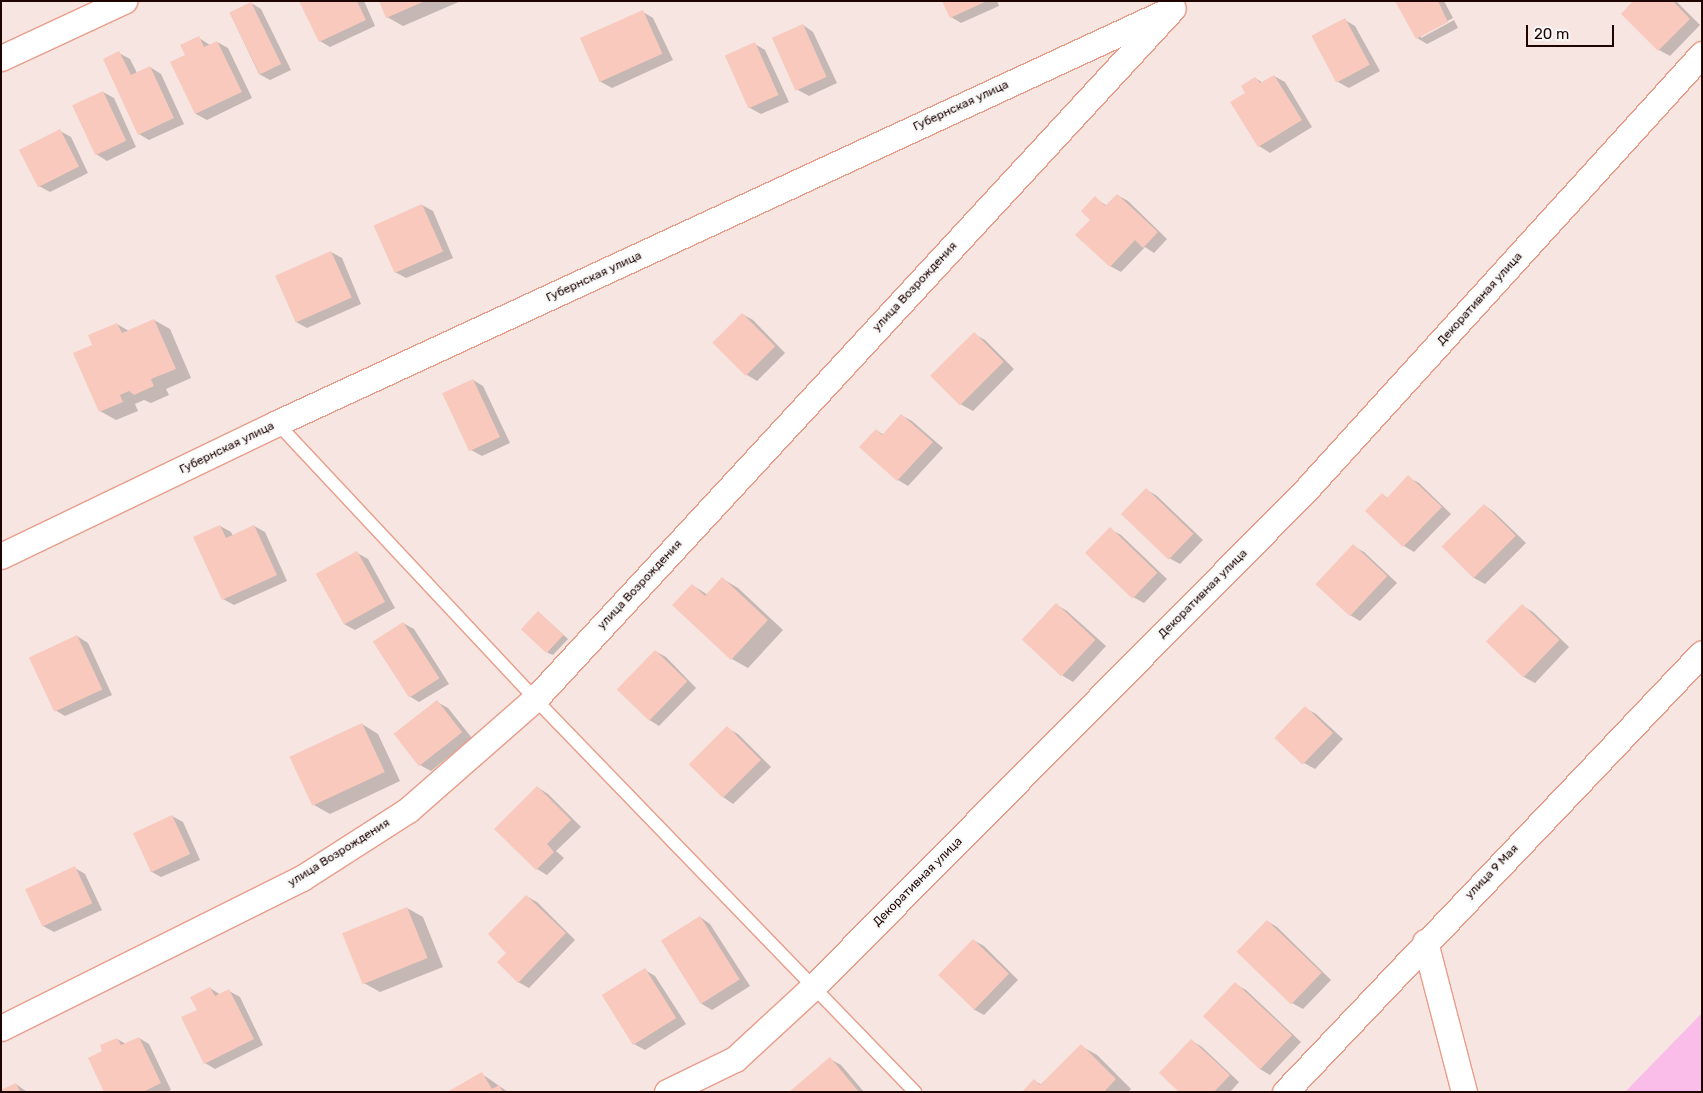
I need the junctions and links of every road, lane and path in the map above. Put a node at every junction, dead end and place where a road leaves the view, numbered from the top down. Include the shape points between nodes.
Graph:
1 (124, 1) edge
2 (1180, 5) edge
3 (1702, 54) edge
4 (1, 58) edge
5 (277, 423) junction
6 (1, 556) edge
7 (1702, 653) edge
8 (535, 699) junction
9 (1425, 942) junction
10 (814, 986) junction
11 (1, 1028) edge
12 (667, 1092) edge
13 (915, 1092) edge
14 (1285, 1092) edge
15 (1464, 1092) edge

1 - 4 street
2 - 5 street, Губернская улица
2 - 8 street, улица Возрождения
3 - 10 street, Декоративная улица via 1304,492
5 - 6 street, Губернская улица
5 - 8 lane
7 - 9 street, улица 9 Мая
8 - 10 lane
8 - 11 street, улица Возрождения via 408,810 302,878
9 - 14 street, улица 9 Мая
9 - 15 street
10 - 12 street, Декоративная улица via 735,1059
10 - 13 lane

